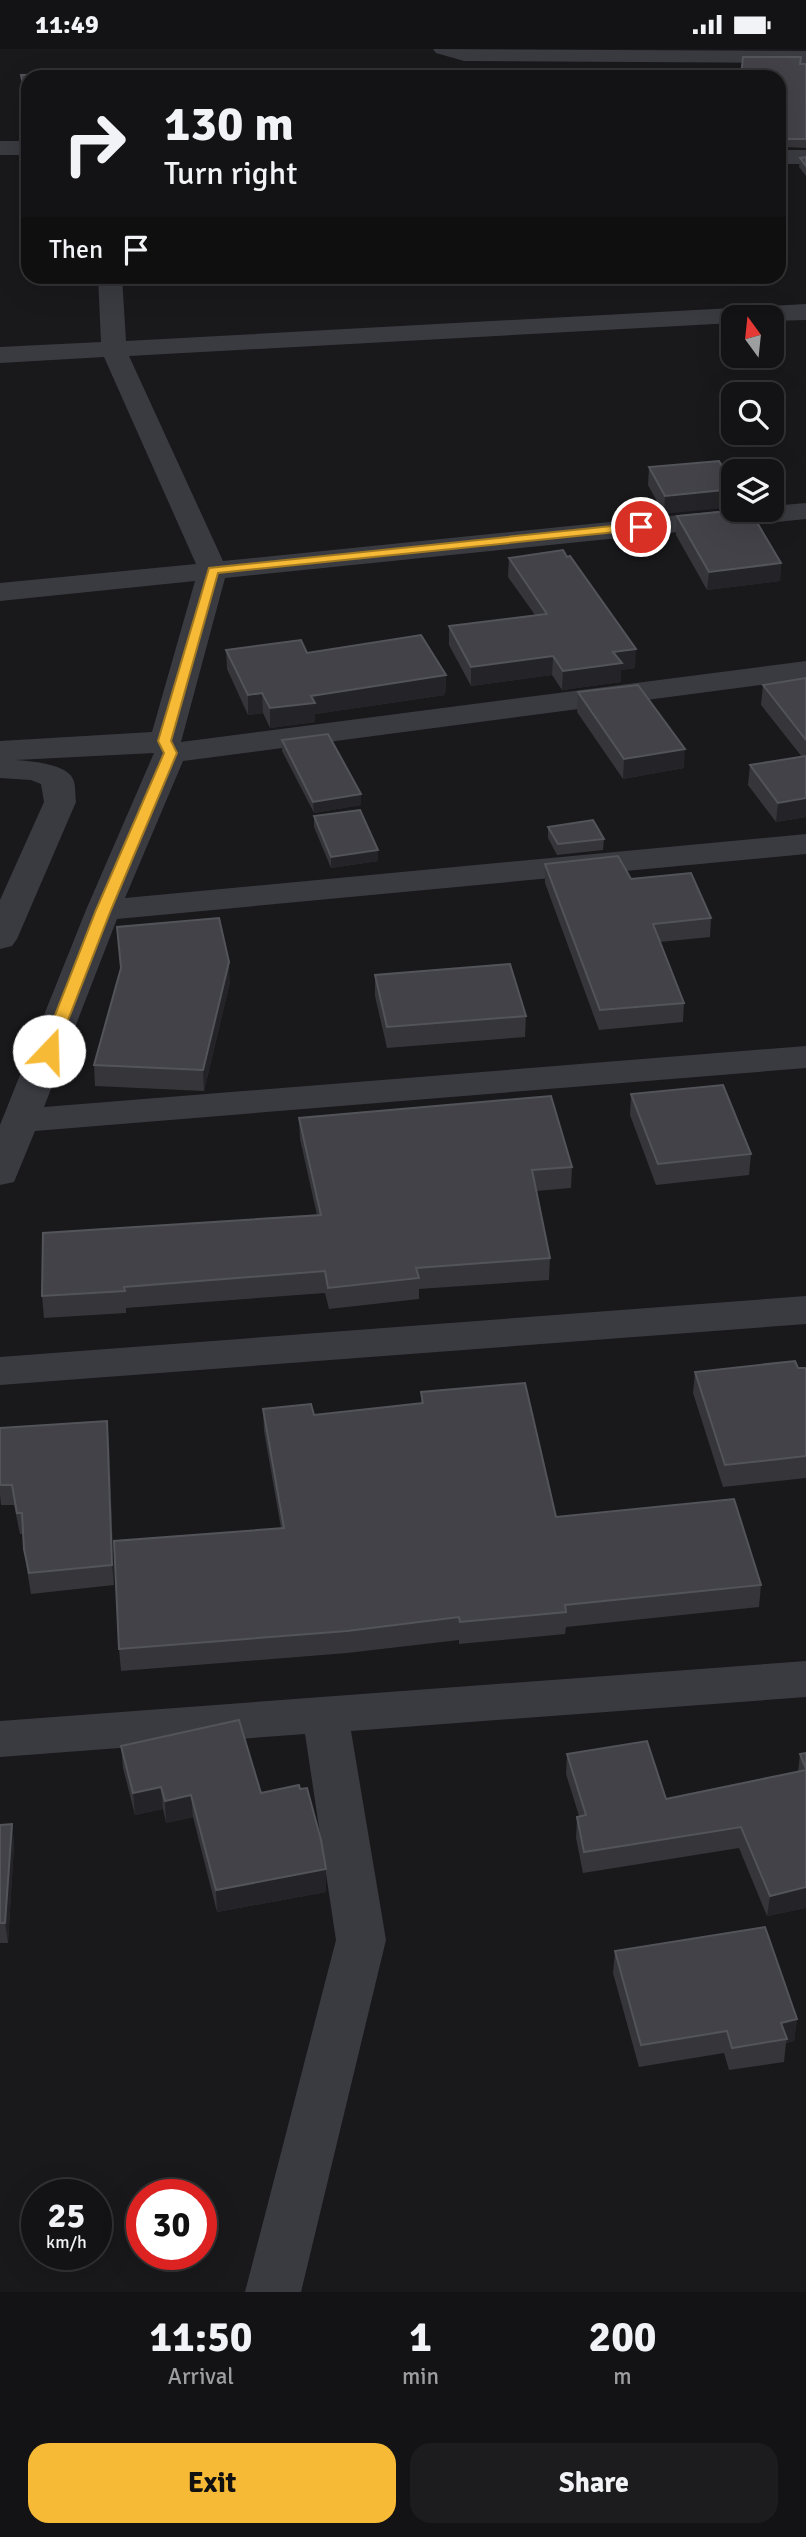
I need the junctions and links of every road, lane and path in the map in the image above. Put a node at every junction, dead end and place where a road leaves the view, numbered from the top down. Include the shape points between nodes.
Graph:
1 (453, 52) edge
2 (806, 57) edge
3 (462, 70) edge
4 (0, 148) edge
5 (21, 148) edge
6 (786, 157) edge
7 (806, 157) edge
8 (110, 284) edge
9 (806, 312) edge
10 (114, 351) junction
11 (0, 355) edge
12 (806, 511) edge
13 (213, 570) junction
14 (0, 592) edge
15 (806, 670) edge
16 (167, 747) junction
17 (0, 751) edge
18 (0, 768) edge
19 (806, 844) edge
20 (103, 910) junction
21 (0, 939) edge
22 (806, 1057) edge
23 (21, 1121) junction
24 (0, 1173) edge
25 (806, 1310) edge
26 (0, 1371) edge
27 (806, 1679) edge
28 (324, 1714) junction
29 (0, 1739) edge
30 (273, 2292) edge

1 - 2 street
1 - 3 street
4 - 5 street
6 - 7 street
8 - 10 street
9 - 10 street
10 - 11 street
10 - 13 street
12 - 13 street
13 - 14 street
13 - 16 street
15 - 16 street
16 - 17 street
16 - 20 street
18 - 21 street via 36,771 57,779 60,802
19 - 20 street
20 - 23 street
22 - 23 street
23 - 24 street
25 - 26 street
27 - 28 street
28 - 29 street
28 - 30 street via 361,1940

